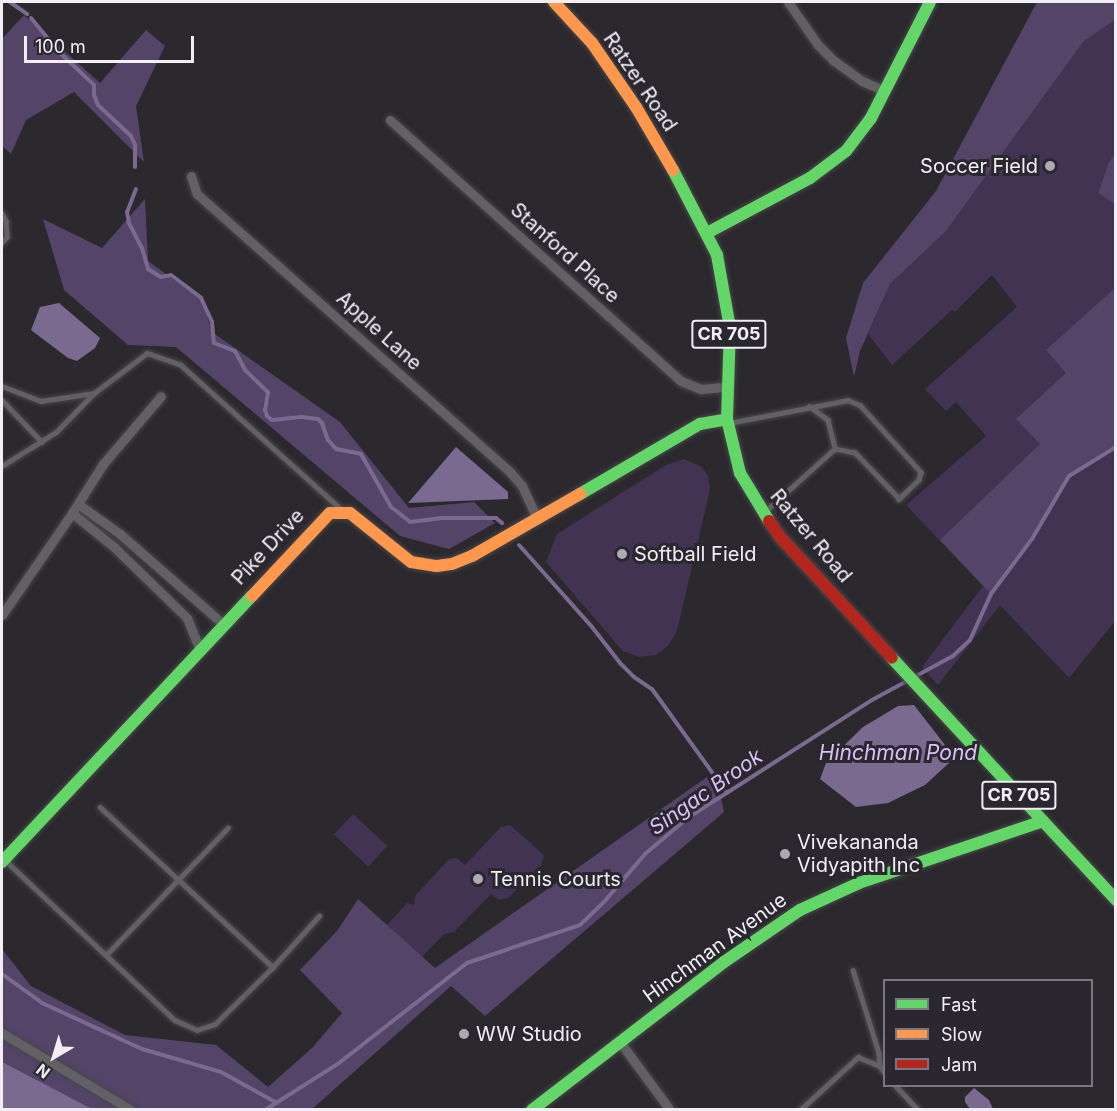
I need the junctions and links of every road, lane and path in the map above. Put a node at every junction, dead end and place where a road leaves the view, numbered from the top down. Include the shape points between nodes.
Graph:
1 (554, 2) edge
2 (788, 2) edge
3 (930, 2) edge
4 (885, 91) junction
5 (390, 120) dead end
6 (191, 176) dead end
7 (2, 213) edge
8 (707, 233) junction
9 (2, 243) edge
10 (2, 386) edge
11 (726, 387) junction
12 (94, 393) junction
13 (161, 396) dead end
14 (2, 400) edge
15 (809, 406) junction
16 (727, 422) junction
17 (42, 442) junction
18 (835, 449) junction
19 (2, 466) edge
20 (78, 504) junction
21 (343, 511) junction
22 (72, 513) junction
23 (763, 514) junction
24 (537, 518) junction
25 (165, 574) junction
26 (155, 588) junction
27 (2, 615) edge
28 (223, 624) junction
29 (200, 650) junction
30 (100, 807) dead end
31 (1043, 821) junction
32 (228, 828) dead end
33 (3, 860) edge
34 (179, 879) junction
35 (1116, 900) edge
36 (319, 916) dead end
37 (106, 956) junction
38 (273, 967) junction
39 (853, 970) dead end
40 (2, 1033) edge
41 (620, 1042) junction
42 (880, 1066) junction
43 (883, 1070) edge
44 (897, 1087) edge
45 (131, 1110) edge
46 (532, 1110) edge
47 (670, 1110) edge
48 (800, 1110) edge
49 (918, 1110) edge

1 - 8 street, Ratzer Road / CR 705 via 592,43 636,107
2 - 4 street via 833,60 862,81
3 - 4 street
4 - 8 street via 846,152 829,166
5 - 11 street, Stanford Place via 681,381 701,388
6 - 24 street, Apple Lane via 197,194 506,467 522,486
7 - 9 lane via 7,237
8 - 11 street, Ratzer Road / CR 705 via 717,255 729,308
10 - 12 lane via 41,401
11 - 16 street, Ratzer Road / CR 705
12 - 17 lane
12 - 21 lane via 147,353 181,365
13 - 20 street via 103,464
14 - 17 lane
15 - 16 lane
15 - 18 lane via 828,420
15 - 18 lane via 841,399 860,405 919,467 921,476 899,499 855,453
16 - 23 street, Ratzer Road / CR 705 via 740,473
16 - 24 street via 700,424
17 - 19 lane
18 - 23 lane
20 - 22 street
20 - 25 street
21 - 24 street via 405,558 437,566 467,559
21 - 28 street, Pike Drive via 322,518
22 - 26 street
22 - 27 street
23 - 31 street, Ratzer Road / CR 705
25 - 26 street
25 - 28 street
26 - 29 street via 187,618
28 - 29 street, Pike Drive
29 - 33 street, Pike Drive
30 - 34 lane
31 - 35 street, Ratzer Road / CR 705
31 - 41 street, Hinchman Avenue via 859,883 800,910 724,962
32 - 34 lane
33 - 37 lane
34 - 37 lane
34 - 38 lane
36 - 38 lane
37 - 38 lane via 175,1020 197,1030 215,1024
39 - 42 lane
40 - 45 street
41 - 46 street, Hinchman Avenue
41 - 47 street
42 - 43 lane
42 - 48 lane via 858,1057
44 - 49 lane

